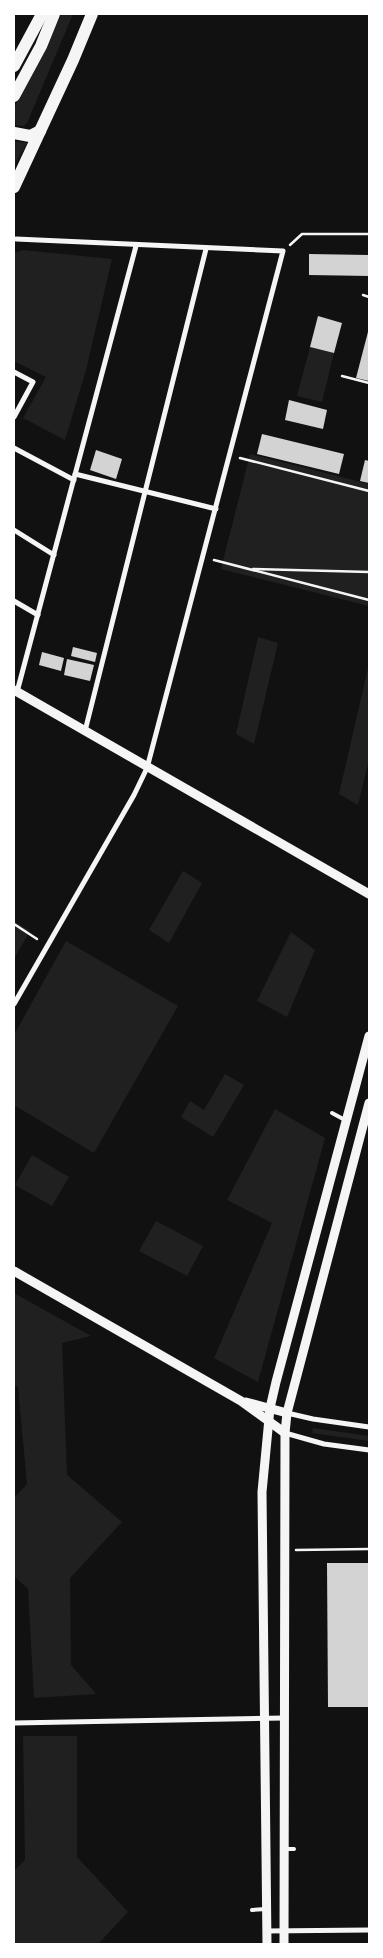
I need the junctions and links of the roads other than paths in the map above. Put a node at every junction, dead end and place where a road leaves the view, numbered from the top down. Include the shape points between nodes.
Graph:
1 (42, 14) edge
2 (54, 14) edge
3 (92, 14) edge
4 (14, 66) edge
5 (14, 96) edge
6 (40, 131) junction
7 (14, 133) edge
8 (14, 186) edge
9 (16, 240) dead end
10 (136, 246) junction
11 (206, 249) junction
12 (14, 372) edge
13 (14, 417) edge
14 (14, 448) edge
15 (75, 474) junction
16 (74, 480) junction
17 (146, 492) junction
18 (216, 509) junction
19 (14, 530) edge
20 (54, 555) junction
21 (14, 601) edge
22 (38, 615) junction
23 (16, 691) edge
24 (85, 732) junction
25 (147, 768) junction
26 (369, 894) edge
27 (14, 1004) edge
28 (369, 1036) edge
29 (369, 1103) edge
30 (332, 1112) dead end
31 (367, 1120) edge
32 (346, 1121) junction
33 (14, 1271) edge
34 (241, 1401) junction
35 (270, 1408) junction
36 (287, 1413) junction
37 (268, 1422) junction
38 (369, 1427) edge
39 (284, 1433) junction
40 (369, 1450) edge
41 (265, 1718) junction
42 (284, 1718) junction
43 (14, 1723) edge
44 (284, 1849) junction
45 (294, 1849) dead end
46 (266, 1909) junction
47 (252, 1910) dead end
48 (369, 1930) edge
49 (266, 1931) junction
50 (284, 1931) junction
51 (266, 1944) edge
52 (284, 1944) edge

1 - 4 main road
2 - 5 main road
3 - 6 main road
6 - 7 main road via 30,136
6 - 8 main road
9 - 10 street
10 - 11 street
10 - 15 street
11 - 17 street
11 - 18 street via 283,251
12 - 13 street via 33,382
14 - 16 street
15 - 16 street
15 - 17 street
16 - 20 street
17 - 18 street
17 - 24 street
18 - 25 street
19 - 20 street
20 - 22 street
21 - 22 street
22 - 23 street
23 - 24 street
24 - 25 street
25 - 26 street
25 - 27 street
28 - 32 street
29 - 31 street
30 - 32 lane
31 - 36 street
32 - 35 street
33 - 34 street
34 - 35 street
34 - 37 street
35 - 36 street
35 - 37 street
36 - 38 street
36 - 39 street
37 - 39 street
37 - 41 street via 262,1499
39 - 40 street via 324,1444
39 - 42 street
41 - 42 street
41 - 43 street
41 - 46 street
42 - 44 street
44 - 45 lane
44 - 50 street
46 - 47 lane
46 - 49 street
48 - 50 street
49 - 50 street
49 - 51 street
50 - 52 street

